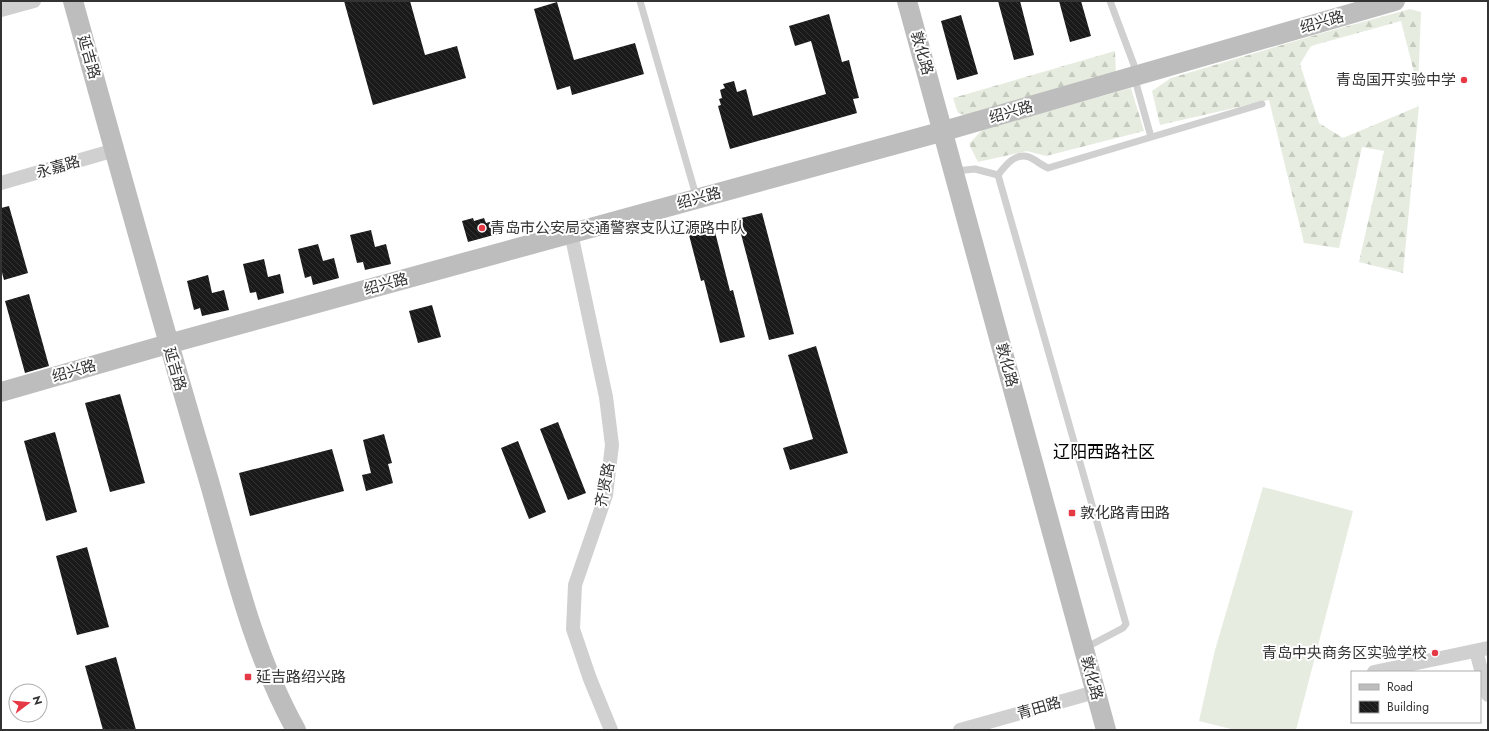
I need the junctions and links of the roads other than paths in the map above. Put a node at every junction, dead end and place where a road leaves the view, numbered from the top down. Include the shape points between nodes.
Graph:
1 (34, 1) edge
2 (73, 1) edge
3 (640, 1) edge
4 (907, 1) edge
5 (1110, 1) edge
6 (1395, 1) edge
7 (1, 10) edge
8 (1134, 76) junction
9 (1262, 104) dead end
10 (944, 131) junction
11 (1151, 137) junction
12 (115, 150) junction
13 (954, 171) junction
14 (998, 175) junction
15 (1, 183) edge
16 (697, 199) junction
17 (570, 233) junction
18 (168, 344) junction
19 (1, 392) edge
20 (1084, 649) junction
21 (1482, 650) edge
22 (1379, 671) edge
23 (1096, 692) junction
24 (1488, 696) edge
25 (296, 730) edge
26 (611, 730) edge
27 (960, 730) edge
28 (1106, 730) edge

1 - 7 street
2 - 12 main road, 延吉路
3 - 16 lane
4 - 10 main road, 敦化路
5 - 8 lane via 1134,65
6 - 8 main road, 绍兴路
8 - 10 main road, 绍兴路
8 - 11 lane
9 - 11 lane
10 - 13 main road, 敦化路
10 - 16 main road, 绍兴路
11 - 14 lane via 1048,168 1030,157 1020,156 1007,164
12 - 15 street, 永嘉路
12 - 18 main road, 延吉路
13 - 14 lane via 975,169
13 - 20 main road, 敦化路
14 - 20 lane via 1126,624
16 - 17 main road, 绍兴路
17 - 18 main road, 绍兴路
17 - 26 street, 齐贤路 via 606,397 612,445 606,495 575,585 573,629
18 - 19 main road, 绍兴路
18 - 25 main road, 延吉路 via 263,661
20 - 23 main road, 敦化路
21 - 22 street
21 - 24 street
23 - 27 street, 青田路
23 - 28 main road, 敦化路

